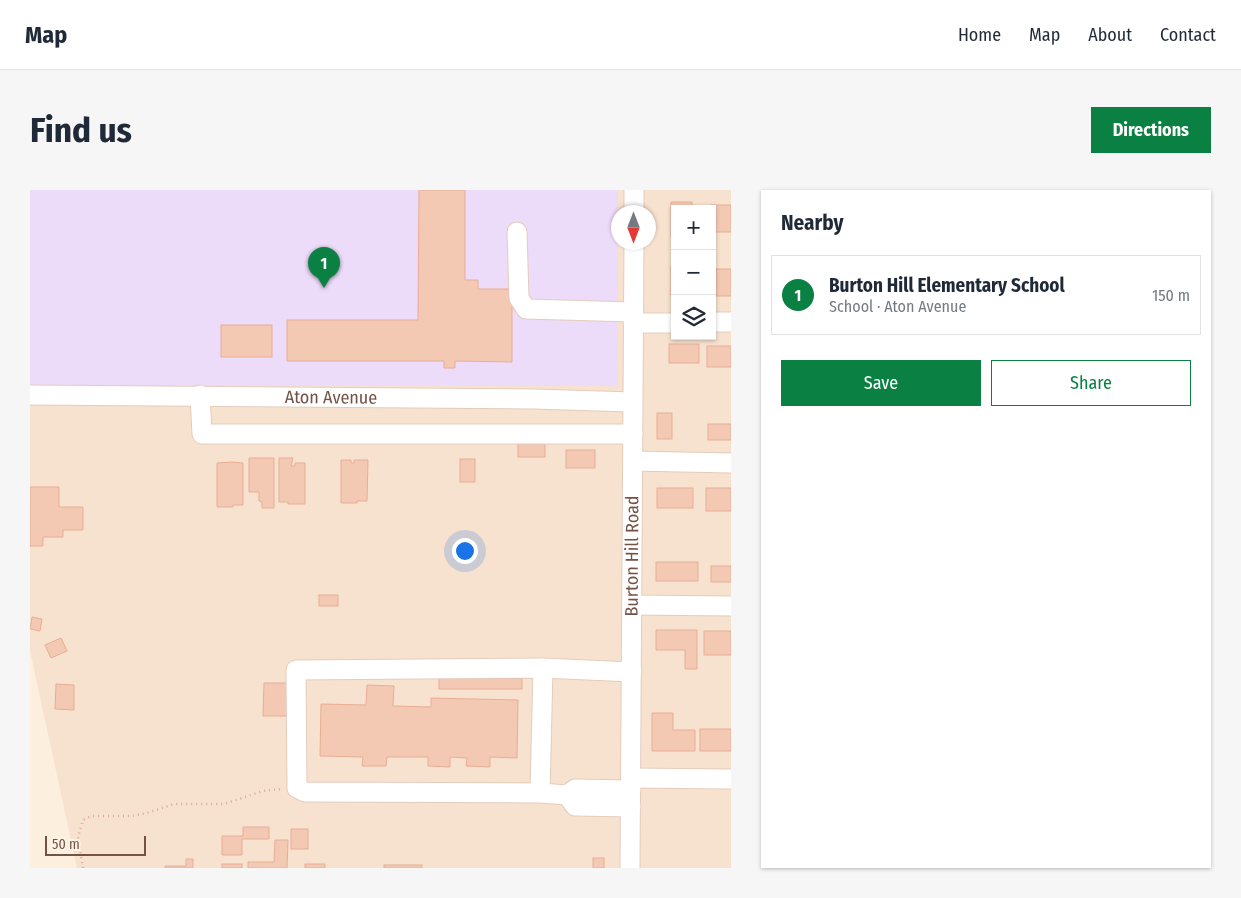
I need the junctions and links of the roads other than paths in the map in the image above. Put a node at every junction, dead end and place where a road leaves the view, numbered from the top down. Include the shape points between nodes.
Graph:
1 (634, 190) edge
2 (634, 205) edge
3 (517, 232) dead end
4 (634, 250) edge
5 (633, 318) junction
6 (716, 322) edge
7 (731, 322) edge
8 (671, 323) edge
9 (30, 395) edge
10 (200, 396) junction
11 (632, 402) junction
12 (633, 434) junction
13 (633, 461) junction
14 (731, 462) edge
15 (632, 605) junction
16 (731, 606) edge
17 (543, 668) junction
18 (632, 672) junction
19 (731, 779) edge
20 (631, 792) junction
21 (540, 793) junction
22 (630, 868) edge

1 - 2 street
3 - 5 street via 519,298 526,308
4 - 5 street, Burton Hill Road
5 - 8 street
5 - 11 street, Burton Hill Road
6 - 7 street
9 - 10 street, Aton Avenue
10 - 11 street, Aton Avenue
10 - 12 street via 202,434
11 - 12 street, Burton Hill Road
12 - 13 street, Burton Hill Road
13 - 14 street
13 - 15 street, Burton Hill Road
15 - 16 street
15 - 18 street, Burton Hill Road
17 - 18 street
17 - 21 street
17 - 21 street via 296,670 297,788 305,792
18 - 20 street, Burton Hill Road
19 - 20 street
20 - 21 street via 574,806 567,795
20 - 22 street, Burton Hill Road

